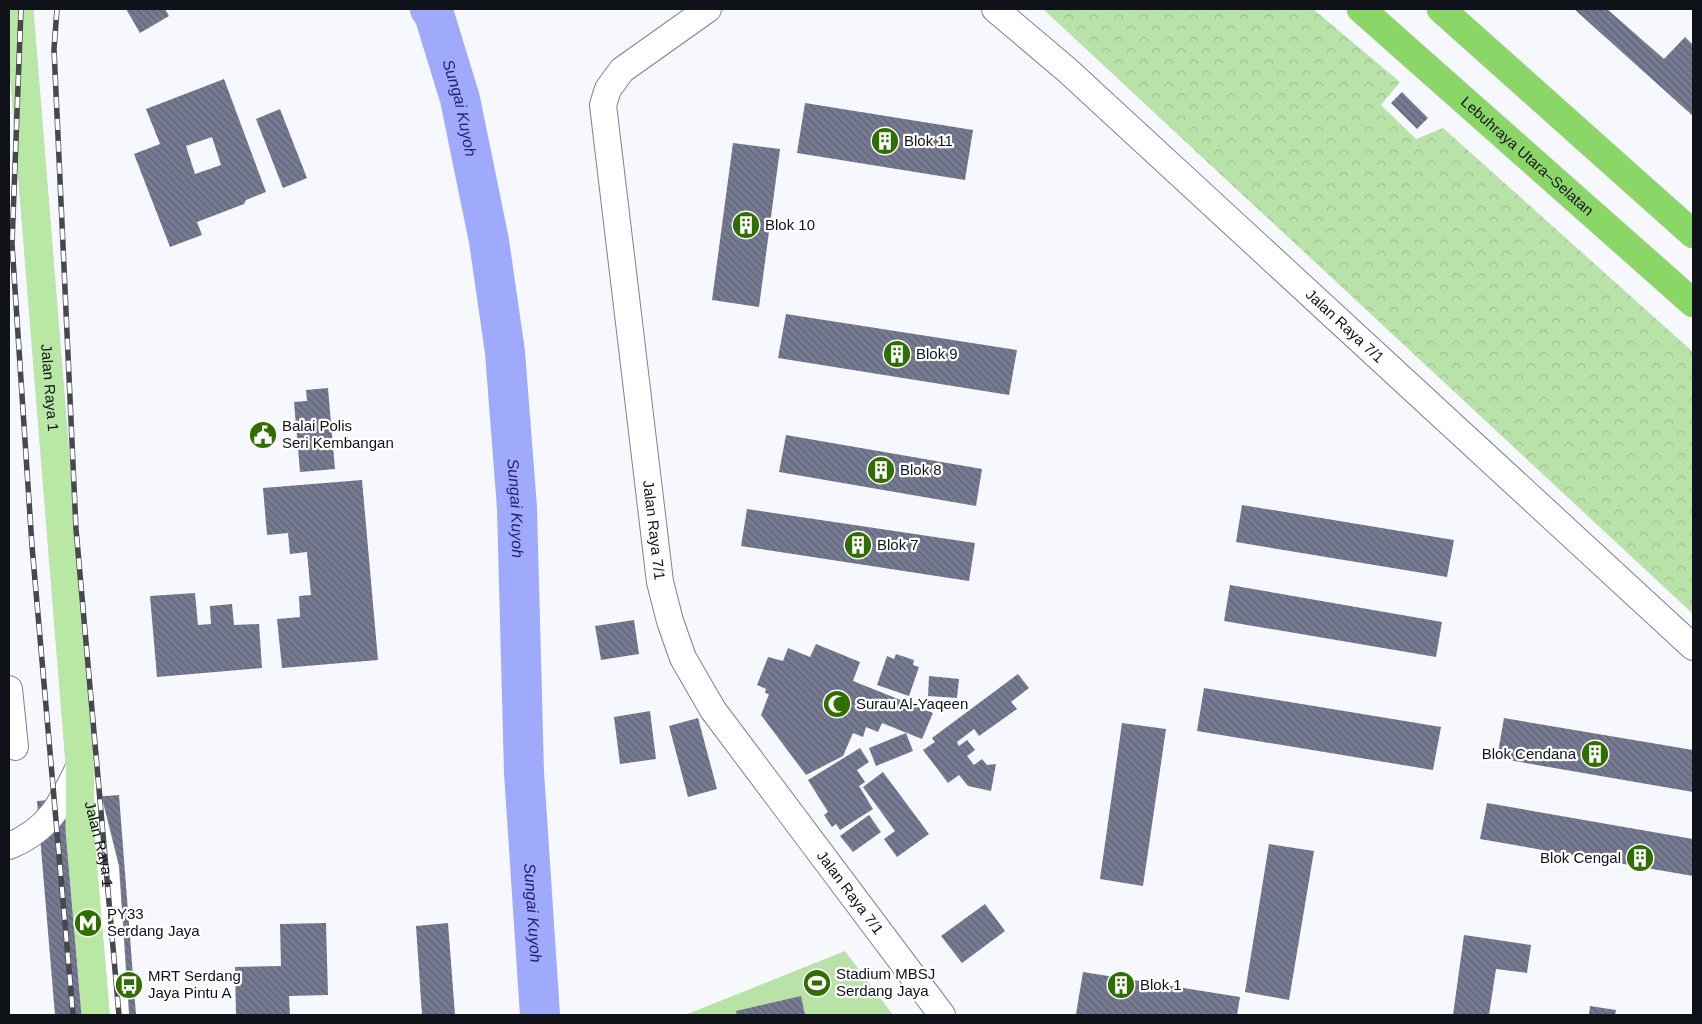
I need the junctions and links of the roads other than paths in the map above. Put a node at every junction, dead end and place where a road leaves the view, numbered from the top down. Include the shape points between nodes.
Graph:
1 (19, 9) edge
2 (708, 9) edge
3 (995, 9) edge
4 (1361, 9) edge
5 (1441, 9) edge
6 (17, 68) edge
7 (1693, 234) edge
8 (1693, 303) edge
9 (1693, 647) edge
10 (9, 689) edge
11 (15, 747) dead end
12 (80, 765) junction
13 (9, 846) edge
14 (96, 1015) edge
15 (116, 1015) edge
16 (942, 1015) edge

1 - 6 main road, Jalan Raya 1
2 - 16 street, Jalan Raya 7/1 via 622,70 608,90 603,105 660,582 683,658 713,710
3 - 9 street, Jalan Raya 7/1 via 1074,77
4 - 8 highway, Lebuhraya Utara–Selatan
5 - 7 highway
6 - 12 main road, Jalan Raya 1
10 - 11 street
12 - 13 street via 51,819 29,838
12 - 14 main road, Jalan Raya 1 via 80,830
12 - 15 street, Jalan Raya 1 via 106,868

